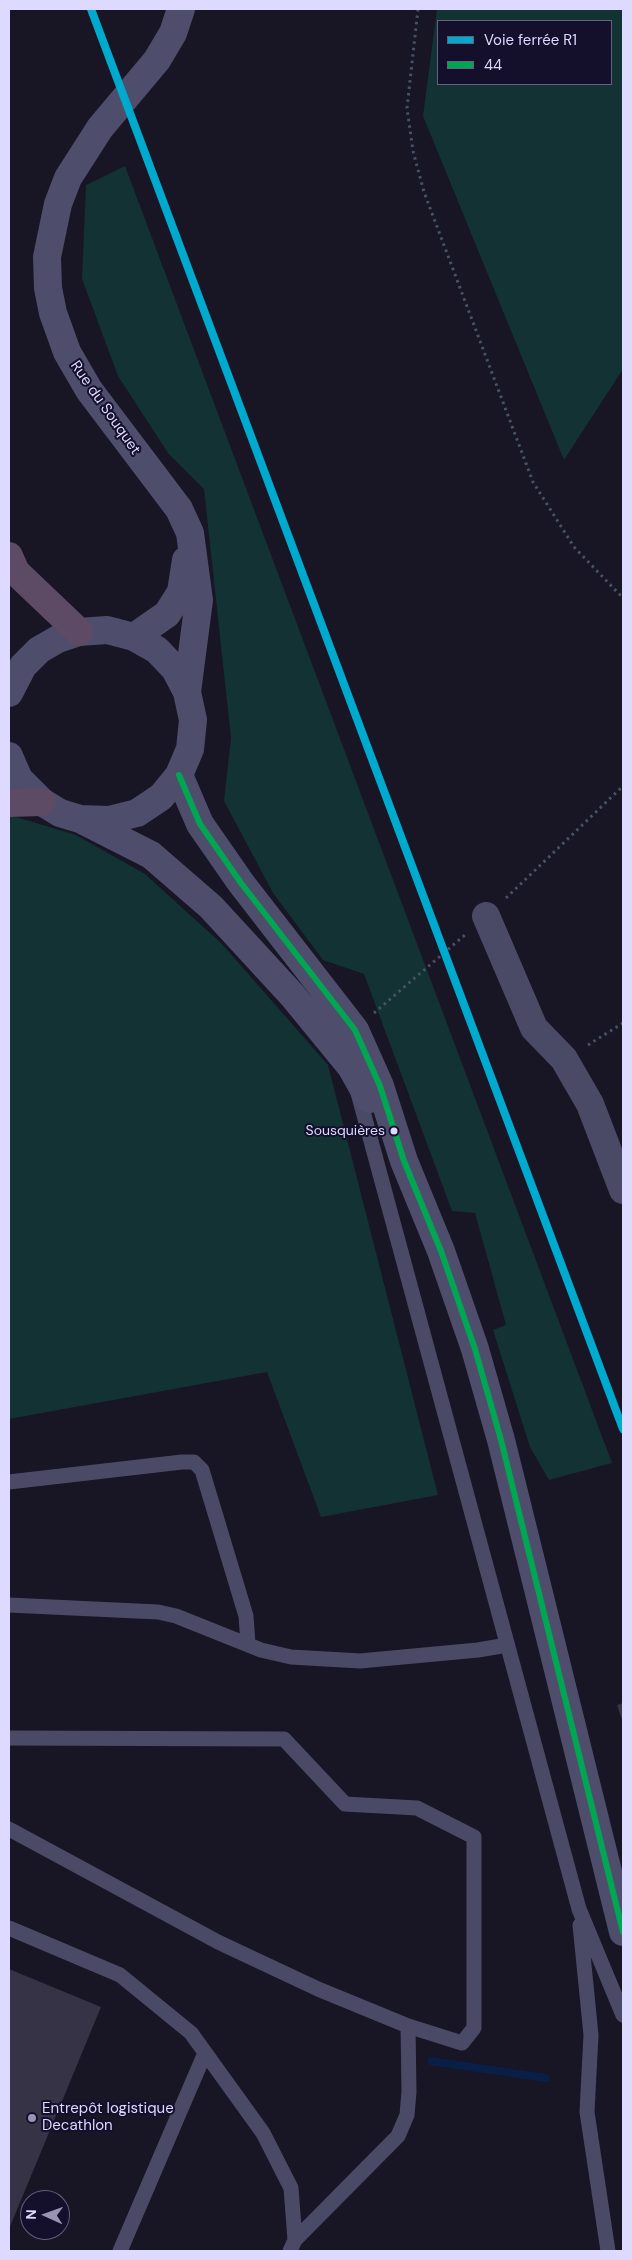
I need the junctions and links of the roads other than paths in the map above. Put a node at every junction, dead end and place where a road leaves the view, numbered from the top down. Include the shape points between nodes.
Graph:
1 (181, 9) edge
2 (190, 534) junction
3 (9, 556) edge
4 (79, 632) junction
5 (134, 637) junction
6 (16, 666) edge
7 (187, 692) junction
8 (9, 693) edge
9 (9, 756) edge
10 (179, 775) junction
11 (42, 802) junction
12 (9, 803) edge
13 (80, 819) junction
14 (486, 916) dead end
15 (351, 1068) junction
16 (404, 1162) junction
17 (623, 1190) edge
18 (9, 1482) edge
19 (9, 1605) edge
20 (248, 1644) junction
21 (508, 1645) junction
22 (9, 1738) edge
23 (9, 1829) edge
24 (578, 1909) junction
25 (9, 1928) edge
26 (623, 1932) edge
27 (623, 2015) edge
28 (408, 2026) junction
29 (205, 2053) junction
30 (292, 2245) edge
31 (120, 2251) edge
32 (608, 2251) edge

1 - 2 main road, Rue du Souquet via 173,33 157,60 100,128 68,178 58,204 47,258 53,313 67,352 89,390 179,509
2 - 5 main road via 181,592 167,614
2 - 7 main road, Rue du Souquet via 199,600
3 - 4 highway via 16,572
4 - 5 main road via 107,630
4 - 6 main road via 45,646
5 - 7 main road via 157,650 175,669
6 - 8 main road
7 - 10 main road via 193,720 190,748
9 - 11 main road via 20,779
10 - 13 main road via 161,797 137,813 109,820
10 - 16 main road via 200,824 241,883 355,1030 380,1086
11 - 12 highway
11 - 13 main road via 60,813
13 - 15 main road via 151,855 211,907 292,995
14 - 17 street via 534,1028 564,1059 590,1104
15 - 16 main road
15 - 21 lane
16 - 26 main road via 441,1251 475,1349 501,1440
18 - 20 lane via 194,1462 202,1470 244,1607
19 - 20 lane via 158,1612
20 - 21 lane via 290,1657 360,1661
21 - 24 lane
22 - 28 lane via 284,1739 345,1804 418,1808 474,1838 474,2028 462,2043
23 - 28 lane via 218,1942 318,1989
24 - 27 lane
24 - 32 lane via 591,2035 587,2112
25 - 29 lane via 120,1974 191,2033
28 - 30 lane via 407,2115 398,2136
29 - 30 lane via 263,2133 291,2188
29 - 31 lane

